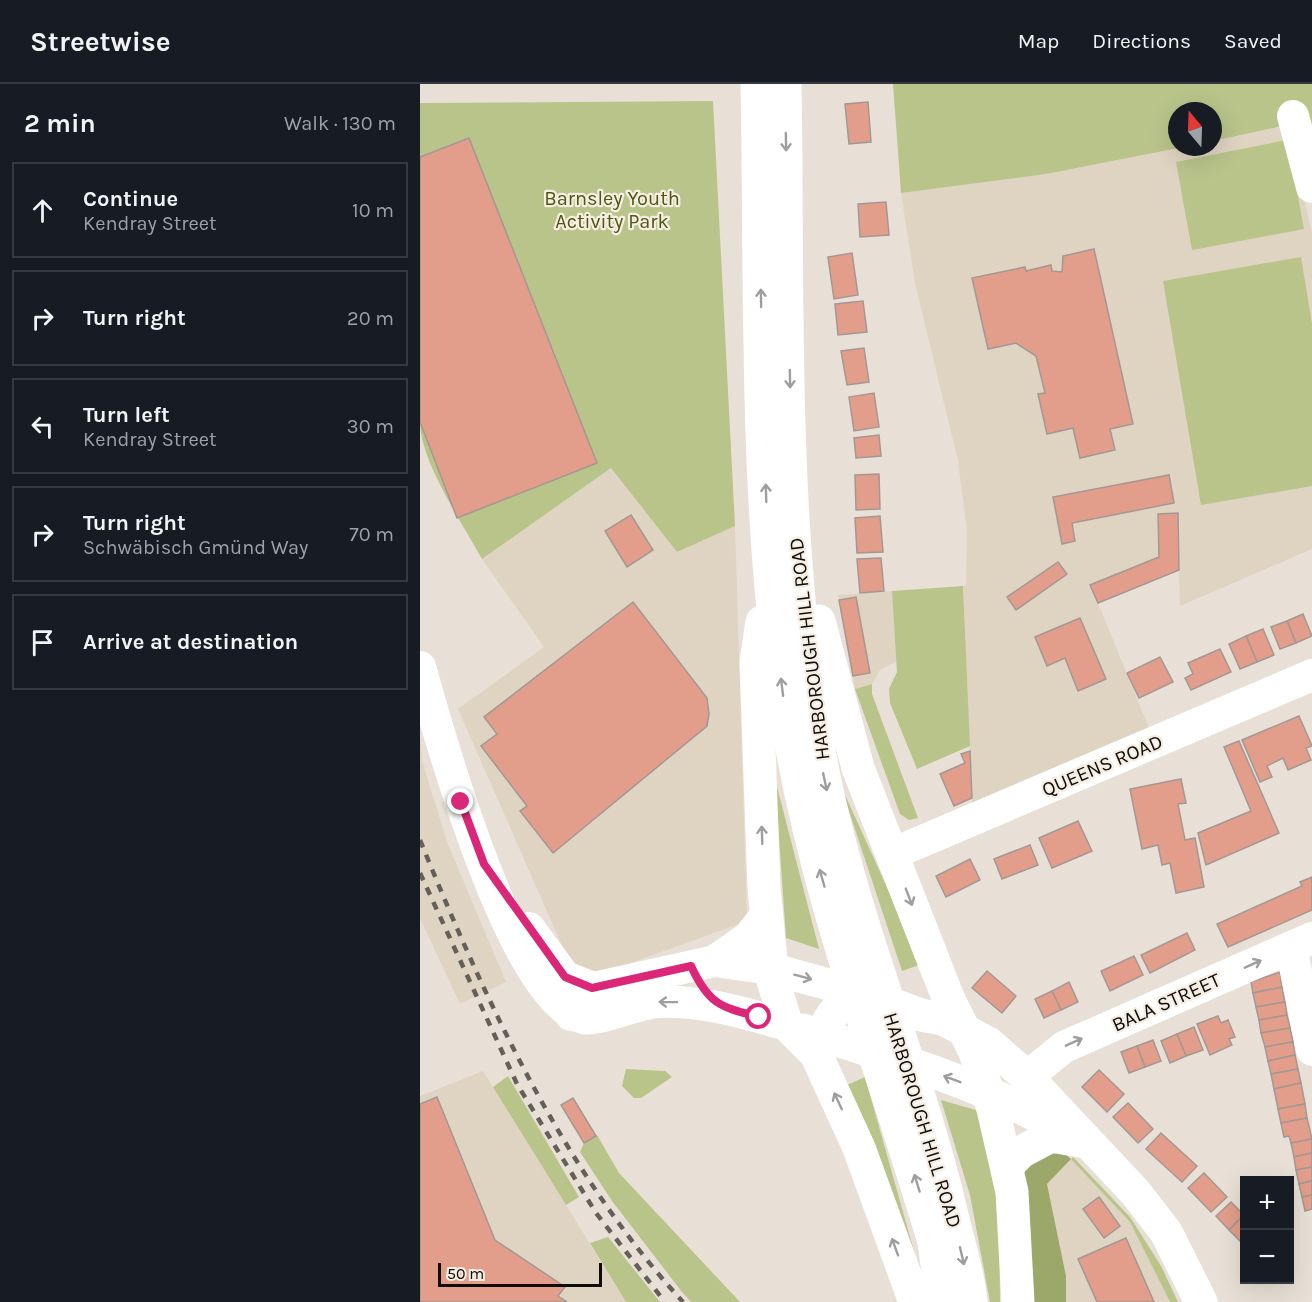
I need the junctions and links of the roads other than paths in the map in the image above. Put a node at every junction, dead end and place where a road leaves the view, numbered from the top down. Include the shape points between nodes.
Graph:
1 (757, 84) edge
2 (785, 84) edge
3 (1293, 116) dead end
4 (1312, 187) edge
5 (794, 520) junction
6 (768, 575) junction
7 (420, 667) edge
8 (1312, 675) edge
9 (892, 854) junction
10 (484, 864) junction
11 (767, 914) junction
12 (851, 931) junction
13 (1302, 942) edge
14 (703, 964) junction
15 (772, 969) junction
16 (592, 988) junction
17 (864, 994) junction
18 (723, 1008) junction
19 (571, 1015) junction
20 (951, 1016) junction
21 (787, 1025) junction
22 (819, 1045) junction
23 (1312, 1050) edge
24 (916, 1065) junction
25 (1028, 1077) junction
26 (988, 1093) junction
27 (1074, 1135) junction
28 (918, 1139) junction
29 (1006, 1166) junction
30 (915, 1302) edge
31 (942, 1302) edge
32 (971, 1302) edge
33 (1018, 1302) edge
34 (1201, 1302) edge

6 -> 1 highway, HARBOROUGH HILL ROAD
2 -> 5 highway, HARBOROUGH HILL ROAD
3 - 4 street
5 - 9 highway via 855,757
5 -> 12 highway, HARBOROUGH HILL ROAD via 808,683 839,843
11 -> 6 highway via 756,662
12 -> 6 highway, HARBOROUGH HILL ROAD via 804,810 785,707
7 - 10 street via 447,761
8 - 9 street, QUEENS ROAD
9 -> 20 highway
10 - 16 street via 565,977
10 - 19 street via 534,974 552,1000
11 - 14 street via 748,938
11 - 15 highway
12 - 28 highway, HARBOROUGH HILL ROAD
13 - 23 street
25 -> 13 street, BALA STREET via 1064,1047
14 - 15 street
14 - 16 street
14 - 18 street via 701,988
15 -> 17 street
15 - 21 highway
16 - 19 street via 582,993
17 - 20 highway via 921,1015
17 - 22 highway via 844,1001 831,1017
18 -> 19 street via 701,1003 656,1002 585,1019
18 - 21 street
20 - 24 highway
20 - 25 highway
20 - 26 highway via 975,1052
21 - 22 highway
22 - 24 highway
30 -> 22 highway
26 -> 24 highway
25 - 27 highway
26 - 27 highway
26 - 29 highway
27 - 29 highway via 1051,1136
27 - 34 highway via 1135,1192 1166,1232
31 -> 28 highway, HARBOROUGH HILL ROAD
28 -> 32 highway, HARBOROUGH HILL ROAD
29 - 33 highway via 1012,1192

